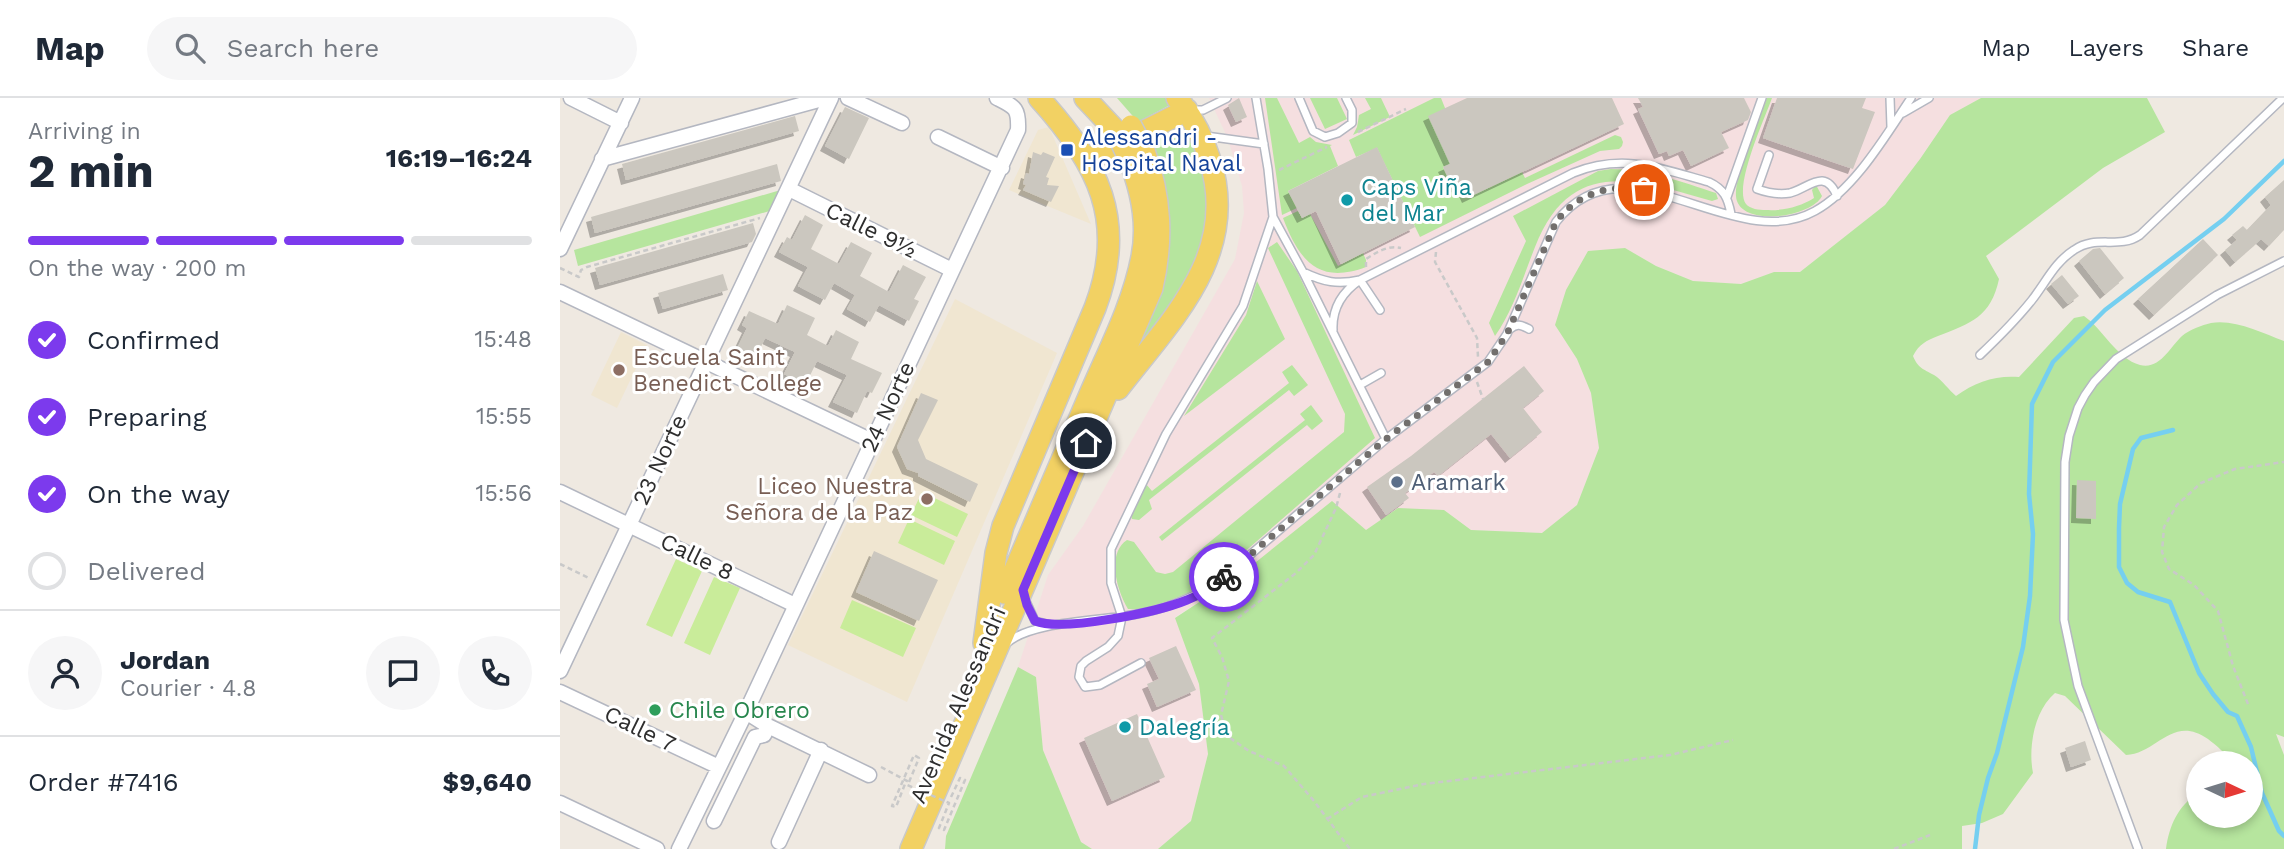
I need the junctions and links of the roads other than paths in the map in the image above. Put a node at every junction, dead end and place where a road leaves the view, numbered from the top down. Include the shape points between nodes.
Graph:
1 (571, 98) edge
2 (632, 98) edge
3 (826, 98) edge
4 (831, 98) edge
5 (848, 98) edge
6 (997, 98) edge
7 (1039, 98) edge
8 (1085, 98) edge
9 (1105, 98) edge
10 (1227, 98) edge
11 (1256, 98) edge
12 (1299, 98) edge
13 (1346, 98) edge
14 (1762, 98) edge
15 (1891, 98) edge
16 (1910, 98) edge
17 (1930, 98) edge
18 (2283, 98) edge
19 (1186, 102) edge
20 (1900, 114) junction
21 (621, 123) junction
22 (902, 123) dead end
23 (1891, 127) junction
24 (1123, 129) junction
25 (1200, 135) junction
26 (938, 137) dead end
27 (1264, 144) junction
28 (1136, 152) junction
29 (1769, 155) dead end
30 (603, 159) junction
31 (1087, 160) junction
32 (1002, 168) junction
33 (789, 190) junction
34 (1837, 196) junction
35 (1727, 197) junction
36 (1731, 214) junction
37 (1273, 218) junction
38 (560, 249) edge
39 (2284, 261) edge
40 (952, 270) junction
41 (1303, 272) junction
42 (1360, 280) junction
43 (560, 292) edge
44 (1380, 310) dead end
45 (1530, 329) dead end
46 (1509, 330) junction
47 (1333, 334) junction
48 (1980, 355) dead end
49 (706, 362) junction
50 (1381, 373) dead end
51 (1360, 385) junction
52 (1096, 418) junction
53 (1386, 439) junction
54 (872, 440) junction
55 (560, 492) edge
56 (629, 525) junction
57 (1023, 590) junction
58 (795, 605) junction
59 (1122, 617) junction
60 (1055, 625) junction
61 (990, 648) junction
62 (1141, 663) dead end
63 (560, 671) edge
64 (560, 691) edge
65 (746, 712) junction
66 (768, 726) junction
67 (821, 750) junction
68 (719, 768) junction
69 (869, 775) dead end
70 (560, 803) edge
71 (714, 821) dead end
72 (779, 842) dead end
73 (657, 849) edge
74 (679, 849) edge
75 (896, 849) edge
76 (911, 849) edge
77 (2138, 849) edge

1 - 21 street
2 - 21 street
3 - 30 street
4 - 33 street, 23 Norte
5 - 22 street
6 - 32 street, 24 Norte via 1014,106 1019,116
7 - 31 main road
8 - 24 main road, Avenida Alessandri
9 - 24 main road, Avenida Alessandri
10 - 19 lane via 1203,110
11 - 27 lane
12 - 13 lane via 1313,131 1325,137 1352,123
14 - 35 lane
15 - 23 lane
16 - 20 lane
17 - 20 lane
18 - 48 lane via 2140,235 2123,243 2088,243 2063,258 2021,314
19 - 25 main road
19 - 31 main road
20 - 23 lane
21 - 30 street
23 - 34 lane
24 - 28 main road, Avenida Alessandri, bridge
25 - 27 lane
25 - 52 main road via 1213,169 1217,206 1216,235 1207,263 1188,296
26 - 32 street
27 - 37 lane
28 - 52 main road, Avenida Alessandri via 1156,189 1157,268 1146,307
28 - 61 main road, Avenida Alessandri via 1144,223 1136,282
29 - 34 lane via 1756,189 1782,194 1823,181
30 - 38 street
31 - 61 main road via 1107,222 1106,274 1003,526 996,553
32 - 40 street, 24 Norte
33 - 40 street, Calle 9½
33 - 49 street, 23 Norte
34 - 36 lane via 1813,213 1790,221 1753,221
35 - 36 lane
35 - 42 lane via 1709,181 1652,167 1617,162 1592,166
36 - 46 lane via 1633,188 1610,188 1580,200 1556,222
37 - 41 lane
37 - 59 lane via 1243,306 1166,434 1111,550 1111,583
39 - 77 lane via 2217,295 2116,359 2085,395 2069,436 2064,620 2078,686
40 - 54 street, 24 Norte
41 - 42 lane via 1329,283
41 - 47 lane
42 - 44 lane
42 - 47 lane via 1342,296
43 - 49 street
45 - 46 lane via 1514,325
46 - 53 lane via 1488,362
47 - 51 lane
49 - 54 street
49 - 56 street, 23 Norte
50 - 51 lane
51 - 53 lane
52 - 57 main road, Avenida Alessandri
53 - 59 lane via 1217,583 1188,600
54 - 58 street, 24 Norte
55 - 56 street, Calle 8
56 - 58 street, Calle 8
56 - 63 street, 23 Norte
57 - 60 lane via 1035,621
57 - 61 main road, Avenida Alessandri
58 - 65 street, 24 Norte
59 - 60 lane
59 - 62 lane via 1113,643 1081,666 1080,682 1094,687
60 - 61 lane
61 - 75 main road, Avenida Alessandri
61 - 76 main road, Avenida Alessandri
64 - 68 street, Calle 7
65 - 66 street
65 - 68 street, 24 Norte
66 - 67 street
66 - 71 street via 764,735 755,737
67 - 69 street
67 - 72 street
68 - 74 street, 24 Norte
70 - 73 street

